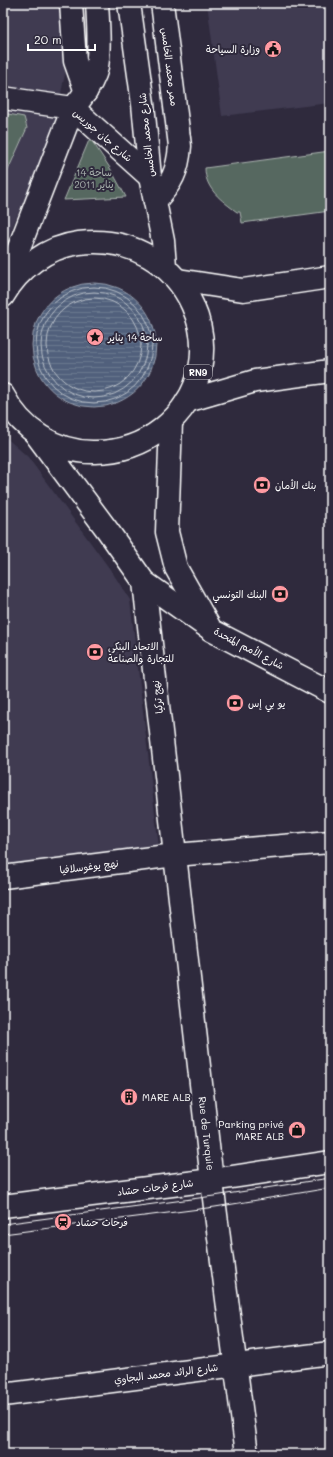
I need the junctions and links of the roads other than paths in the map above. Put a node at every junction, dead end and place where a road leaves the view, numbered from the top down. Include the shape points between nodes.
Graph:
1 (71, 3) edge
2 (97, 3) edge
3 (129, 3) edge
4 (162, 3) edge
5 (3, 98) edge
6 (79, 100) junction
7 (150, 176) junction
8 (154, 201) junction
9 (172, 273) junction
10 (330, 277) edge
11 (3, 290) edge
12 (3, 296) edge
13 (330, 371) edge
14 (3, 395) edge
15 (187, 401) junction
16 (19, 422) edge
17 (171, 422) junction
18 (144, 582) junction
19 (212, 630) junction
20 (330, 692) edge
21 (170, 813) joint
22 (330, 842) edge
23 (175, 855) junction
24 (3, 877) edge
25 (330, 1162) edge
26 (212, 1180) junction
27 (3, 1206) edge
28 (330, 1353) edge
29 (235, 1364) junction
30 (3, 1395) edge
31 (247, 1454) edge

1 - 6 street
2 - 6 street via 96,73
3 - 7 street, شارع محمد الخامس
4 - 8 street, ممر محمد الخامس via 179,131 178,160 174,176 167,188
5 - 6 street, شارع جان جوريس
6 - 7 street, شارع جان جوريس
6 - 11 street
7 - 8 street, شارع محمد الخامس
8 - 9 street, شارع محمد الخامس
9 - 10 street, RN9 via 243,290
9 - 12 street, RN9 via 143,252 112,242 92,241 53,250 36,259 21,272
9 - 15 street, RN9 via 190,298 202,339 201,361 196,382
13 - 15 street, RN9 via 255,381
14 - 16 street, RN9
15 - 17 street, RN9
16 - 17 street, RN9 via 53,444 73,450 94,452 136,445
16 - 18 street via 108,530
17 - 19 street, شارع الأمم المتحدة via 167,532 176,568
18 - 19 street
18 - 21 street, نهج تركيا
19 - 20 street, شارع الأمم المتحدة
21 - 23 street, Rue de Turquie
22 - 23 street, نهج يوغوسلافيا
23 - 24 street, نهج يوغوسلافيا
23 - 26 street, Rue de Turquie
25 - 26 street, شارع فرحات حشاد
26 - 27 street, شارع فرحات حشاد
26 - 29 street, Rue de Turquie
28 - 29 street, شارع الرائد محمد البجاوي
29 - 30 street, شارع الرائد محمد البجاوي
29 - 31 street, Rue de Turquie

